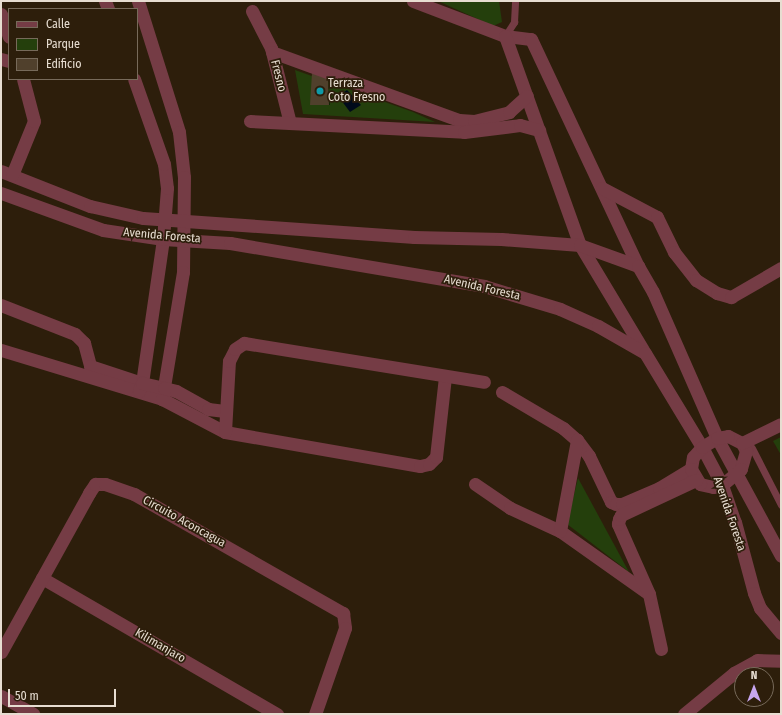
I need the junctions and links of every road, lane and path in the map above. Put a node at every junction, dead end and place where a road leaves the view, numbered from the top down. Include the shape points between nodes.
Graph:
1 (138, 1) edge
2 (413, 1) edge
3 (515, 1) edge
4 (252, 11) dead end
5 (1, 16) edge
6 (8, 34) edge
7 (505, 36) junction
8 (272, 52) junction
9 (23, 80) edge
10 (134, 80) edge
11 (527, 96) junction
12 (250, 121) dead end
13 (290, 123) junction
14 (462, 126) junction
15 (539, 130) junction
16 (6, 173) edge
17 (602, 188) junction
18 (1, 193) edge
19 (165, 220) junction
20 (184, 220) junction
21 (163, 239) junction
22 (183, 239) junction
23 (580, 245) junction
24 (638, 266) junction
25 (781, 268) edge
26 (1, 305) edge
27 (1, 350) edge
28 (645, 353) junction
29 (100, 376) junction
30 (445, 377) junction
31 (484, 382) dead end
32 (140, 388) junction
33 (502, 392) dead end
34 (163, 394) junction
35 (225, 411) junction
36 (781, 424) edge
37 (225, 432) junction
38 (781, 433) edge
39 (717, 438) junction
40 (577, 440) junction
41 (702, 447) junction
42 (747, 447) junction
43 (693, 475) junction
44 (737, 475) junction
45 (475, 484) dead end
46 (722, 485) junction
47 (781, 505) edge
48 (560, 531) junction
49 (781, 556) edge
50 (42, 578) junction
51 (649, 594) junction
52 (776, 618) edge
53 (781, 633) edge
54 (661, 649) dead end
55 (1, 652) edge
56 (781, 661) edge
57 (1, 696) edge
58 (32, 714) edge
59 (277, 714) edge
60 (315, 714) edge
61 (684, 714) edge

1 - 20 street via 179,132 184,177
2 - 7 street
3 - 7 lane via 514,22
4 - 8 street
5 - 6 street
7 - 11 street
7 - 17 street via 531,39
8 - 13 street, Fresno
8 - 14 street, Fresno
9 - 16 street via 34,121
10 - 19 street via 164,164 167,188
11 - 14 street, Fresno via 509,112
11 - 15 street
12 - 13 street
13 - 14 street, Fresno
14 - 15 street, Fresno via 520,125
15 - 23 street
16 - 19 street, Avenida Foresta via 110,213
17 - 24 street
17 - 25 street via 657,217 679,258 696,280 717,293 731,297
18 - 21 street, Avenida Foresta via 103,230
19 - 20 street, Avenida Foresta
19 - 21 street
20 - 22 street
20 - 23 street, Avenida Foresta via 414,237 501,239
21 - 22 street, Avenida Foresta
21 - 32 street
22 - 28 street, Avenida Foresta via 230,243 491,288 560,309 598,326
22 - 34 street via 183,272
23 - 24 street, Avenida Foresta
23 - 28 street
24 - 39 street, Avenida Foresta via 653,292
26 - 29 street via 81,338 90,366
27 - 29 street
28 - 41 street, Avenida Foresta
29 - 32 street
30 - 31 street
30 - 35 street via 244,344 235,349 229,361
30 - 37 street via 436,457 424,465
32 - 34 street
33 - 40 street
34 - 35 street via 176,391 208,409
34 - 37 street
35 - 37 street
36 - 42 street
38 - 42 street
39 - 41 street
39 - 42 street via 735,438
39 - 44 street, Avenida Foresta
40 - 43 street via 589,456 611,502 616,504 622,504
40 - 48 street
41 - 43 street via 693,457
41 - 46 street, Avenida Foresta
42 - 44 street
42 - 47 lane
43 - 46 street via 703,485
43 - 51 street via 619,518 618,524
44 - 46 street
44 - 49 street, Avenida Foresta
45 - 48 street via 510,508
46 - 52 street, Avenida Foresta via 735,522 754,594 760,608
48 - 51 street
50 - 55 street, Circuito Aconcagua
50 - 59 street, Kilimanjaro
50 - 60 street, Circuito Aconcagua via 95,484 105,484 134,494 343,613 345,628
51 - 54 street
52 - 53 street, Avenida Foresta
56 - 61 street via 757,660 734,673
57 - 58 street

